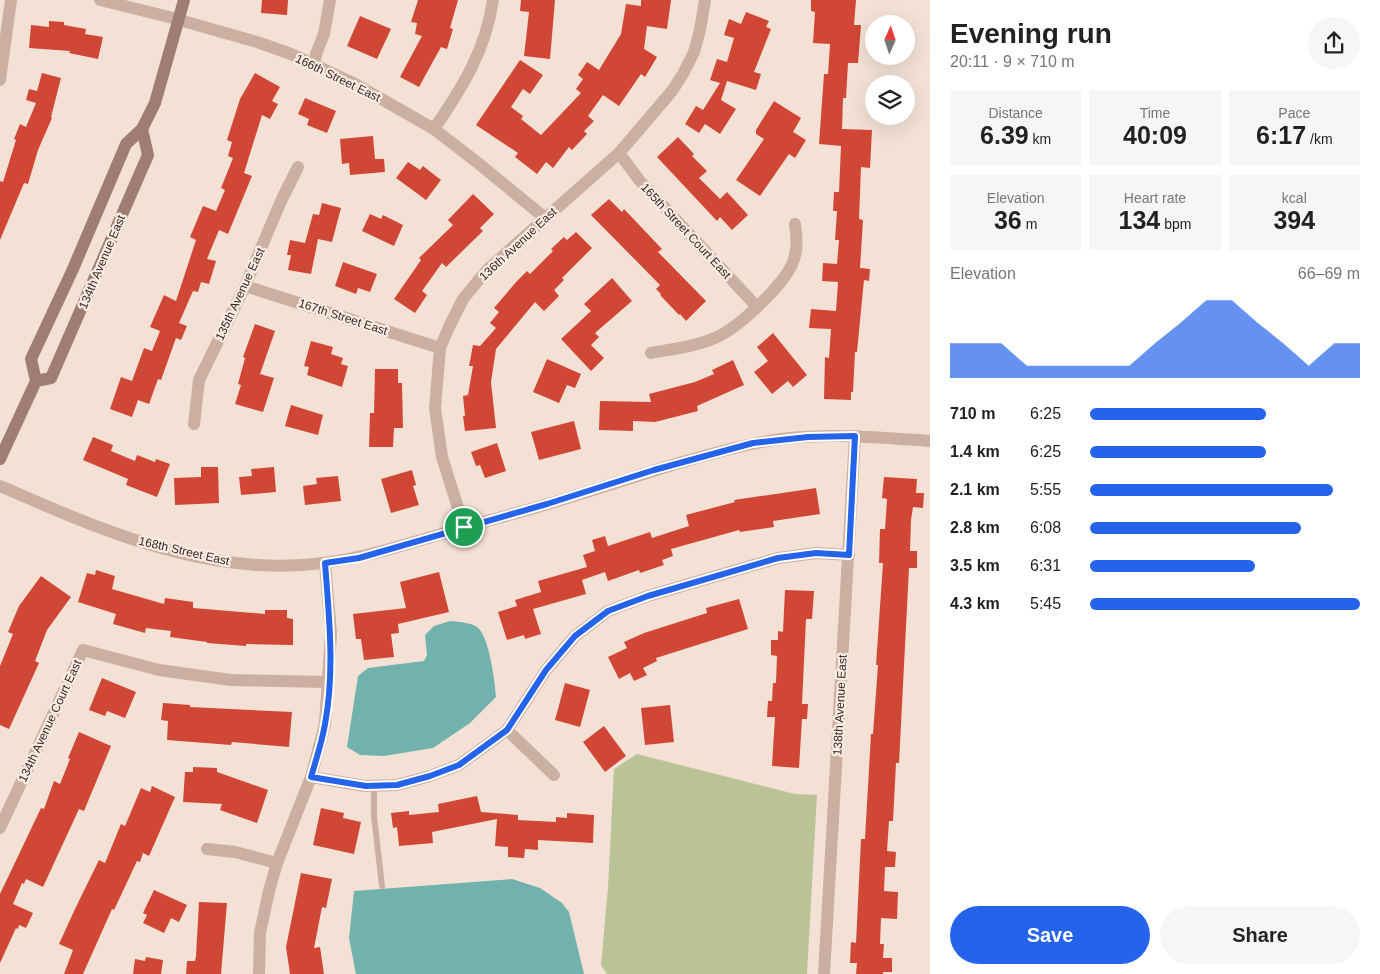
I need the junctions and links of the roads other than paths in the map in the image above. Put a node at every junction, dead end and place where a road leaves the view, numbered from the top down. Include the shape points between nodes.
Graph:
1 (10, 0) edge
2 (100, 0) edge
3 (184, 0) edge
4 (330, 0) edge
5 (493, 0) edge
6 (705, 0) edge
7 (180, 20) junction
8 (314, 66) junction
9 (0, 80) edge
10 (434, 129) junction
11 (142, 130) junction
12 (619, 153) junction
13 (298, 167) dead end
14 (545, 218) junction
15 (795, 224) dead end
16 (245, 286) junction
17 (757, 307) junction
18 (440, 348) junction
19 (651, 353) dead end
20 (36, 381) junction
21 (194, 424) dead end
22 (855, 436) junction
23 (930, 441) edge
24 (0, 459) edge
25 (0, 486) edge
26 (464, 527) junction
27 (849, 555) junction
28 (325, 563) junction
29 (329, 682) junction
30 (507, 730) junction
31 (554, 775) dead end
32 (311, 777) junction
33 (374, 785) junction
34 (0, 828) edge
35 (207, 848) dead end
36 (277, 863) junction
37 (382, 886) dead end
38 (259, 974) edge
39 (824, 974) edge

1 - 9 street
2 - 7 street, 166th Street East
3 - 7 street, 134th Avenue East
4 - 8 street
5 - 10 street via 486,37 477,57 458,94
6 - 12 street, 136th Avenue East via 694,52 683,74
7 - 8 street, 166th Street East via 257,42
7 - 11 street, 134th Avenue East via 155,103
8 - 10 street, 166th Street East via 355,84
10 - 14 street, 166th Street East
11 - 20 street, 134th Avenue East via 126,144 74,269 31,359
11 - 20 street, 134th Avenue East via 148,154 51,378
12 - 14 street, 136th Avenue East
12 - 17 street, 165th Street Court East via 640,181
13 - 16 street, 135th Avenue East
14 - 18 street, 136th Avenue East via 474,284 463,299
15 - 17 street via 794,259 785,278
16 - 18 street, 167th Street East
16 - 21 street, 135th Avenue East via 199,380
17 - 19 street via 716,338 694,346
18 - 26 street, 136th Avenue East via 435,408 438,434
20 - 24 street
22 - 23 street, 168th Street East
22 - 26 street, 168th Street East via 753,443
22 - 27 street, 138th Avenue East
25 - 28 street, 168th Street East via 83,522 180,552 252,564 300,566
26 - 28 street, 168th Street East via 359,558
27 - 30 street via 816,553 778,558 608,611 575,636 552,663
27 - 39 street, 138th Avenue East
28 - 29 street via 331,634
29 - 32 street via 325,724
29 - 34 street, 134th Avenue Court East via 231,680 160,670 83,650
30 - 31 street
30 - 33 street via 459,765 397,785
32 - 33 street
32 - 36 street
33 - 37 lane
35 - 36 street
36 - 38 street via 260,934

